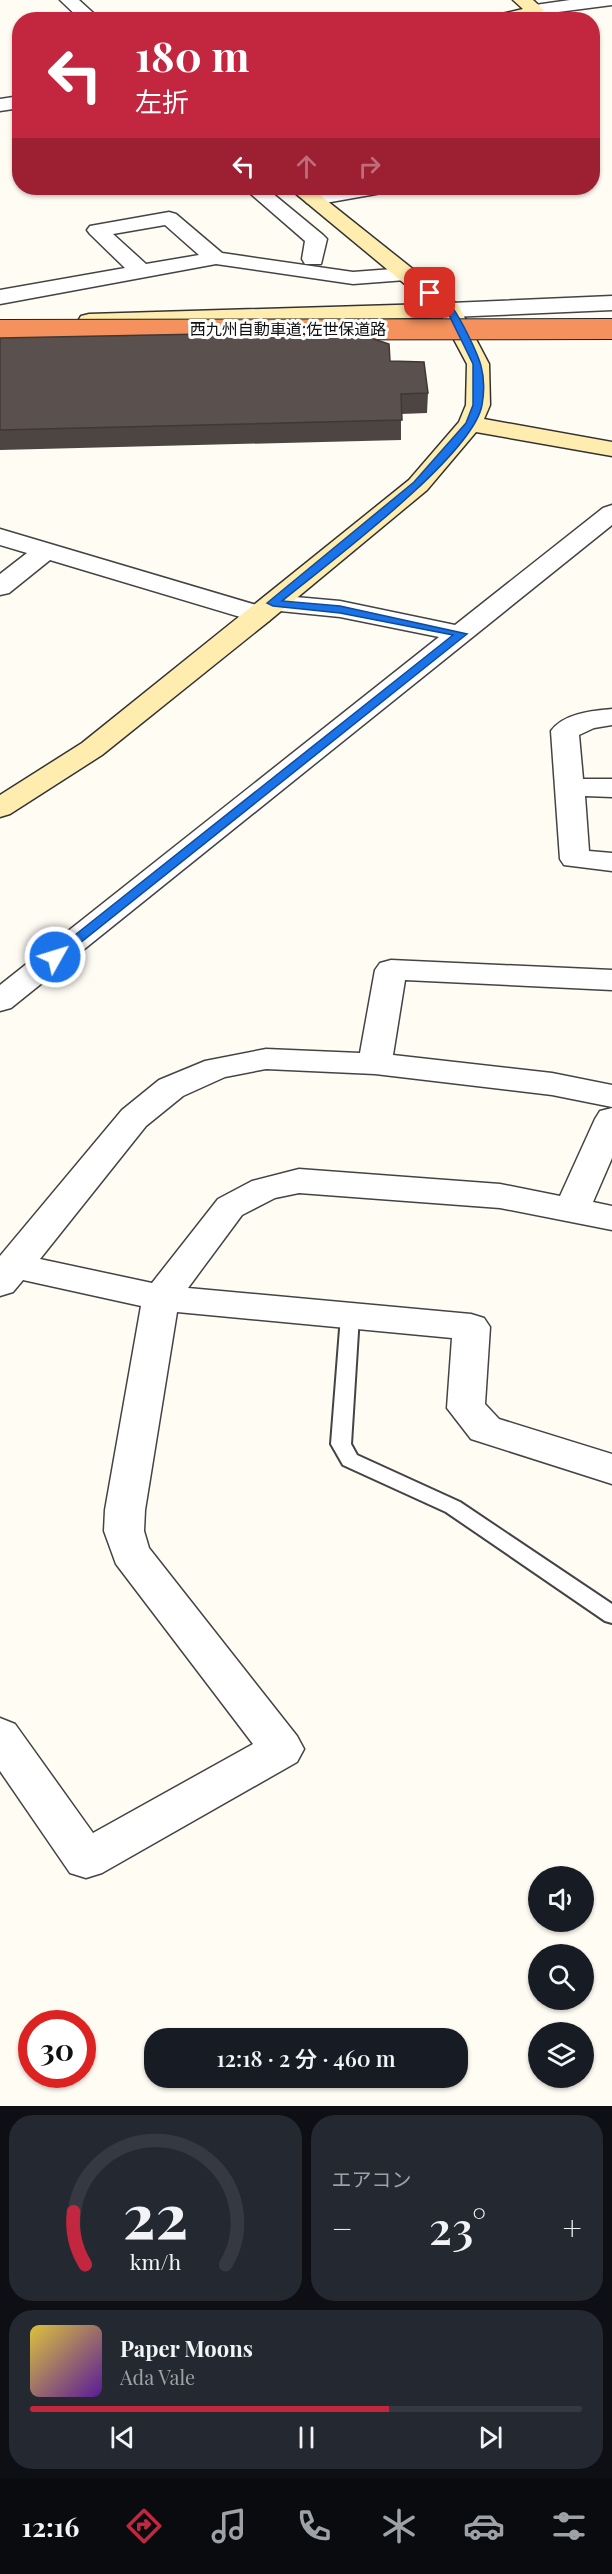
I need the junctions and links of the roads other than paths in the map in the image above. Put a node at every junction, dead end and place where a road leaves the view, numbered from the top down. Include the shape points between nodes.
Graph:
1 (69, 0) edge
2 (610, 0) edge
3 (528, 5) edge
4 (83, 12) edge
5 (263, 195) edge
6 (308, 195) edge
7 (216, 258) junction
8 (313, 259) dead end
9 (165, 267) junction
10 (142, 272) junction
11 (412, 279) junction
12 (0, 297) edge
13 (612, 303) edge
14 (450, 310) junction
15 (612, 317) edge
16 (0, 318) edge
17 (0, 325) edge
18 (612, 329) edge
19 (0, 330) edge
20 (470, 424) junction
21 (612, 449) edge
22 (605, 528) edge
23 (0, 537) edge
24 (47, 550) junction
25 (0, 587) edge
26 (266, 609) junction
27 (462, 634) junction
28 (612, 717) edge
29 (569, 787) junction
30 (612, 788) edge
31 (0, 808) edge
32 (612, 862) edge
33 (612, 980) edge
34 (0, 1001) edge
35 (375, 1064) junction
36 (612, 1096) edge
37 (612, 1119) edge
38 (572, 1209) junction
39 (612, 1218) edge
40 (6, 1274) edge
41 (161, 1298) junction
42 (350, 1316) junction
43 (612, 1469) edge
44 (612, 1616) edge
45 (0, 1736) edge

1 - 4 street
2 - 3 street
5 - 8 street via 316,239
6 - 11 street
7 - 9 street
7 - 10 street via 169,219 97,230
7 - 11 street via 352,278
9 - 10 street
9 - 11 street via 338,292
10 - 12 street
11 - 14 street
13 - 14 street
14 - 17 street
14 - 20 street via 478,364 478,405
15 - 16 highway, 西九州自動車道;佐世保道路
18 - 19 highway, 西九州自動車道;佐世保道路, bridge
20 - 21 street
20 - 26 street via 418,484
22 - 27 street
23 - 24 street
24 - 25 street
24 - 26 street
26 - 27 street via 340,609
26 - 31 street via 92,749
27 - 34 street
28 - 29 street via 587,720 565,731
29 - 30 street
29 - 32 street via 575,859
33 - 35 street via 391,970
35 - 36 street via 552,1084
35 - 40 street via 266,1059 217,1068 171,1088 134,1118
37 - 38 street
38 - 39 street
38 - 41 street via 500,1196 298,1181 264,1189 230,1207
40 - 41 street
41 - 42 street
41 - 45 street via 124,1531 130,1552 282,1749 86,1859
42 - 43 street via 471,1327 466,1408 485,1429
42 - 44 lane via 341,1444 350,1460 453,1507

